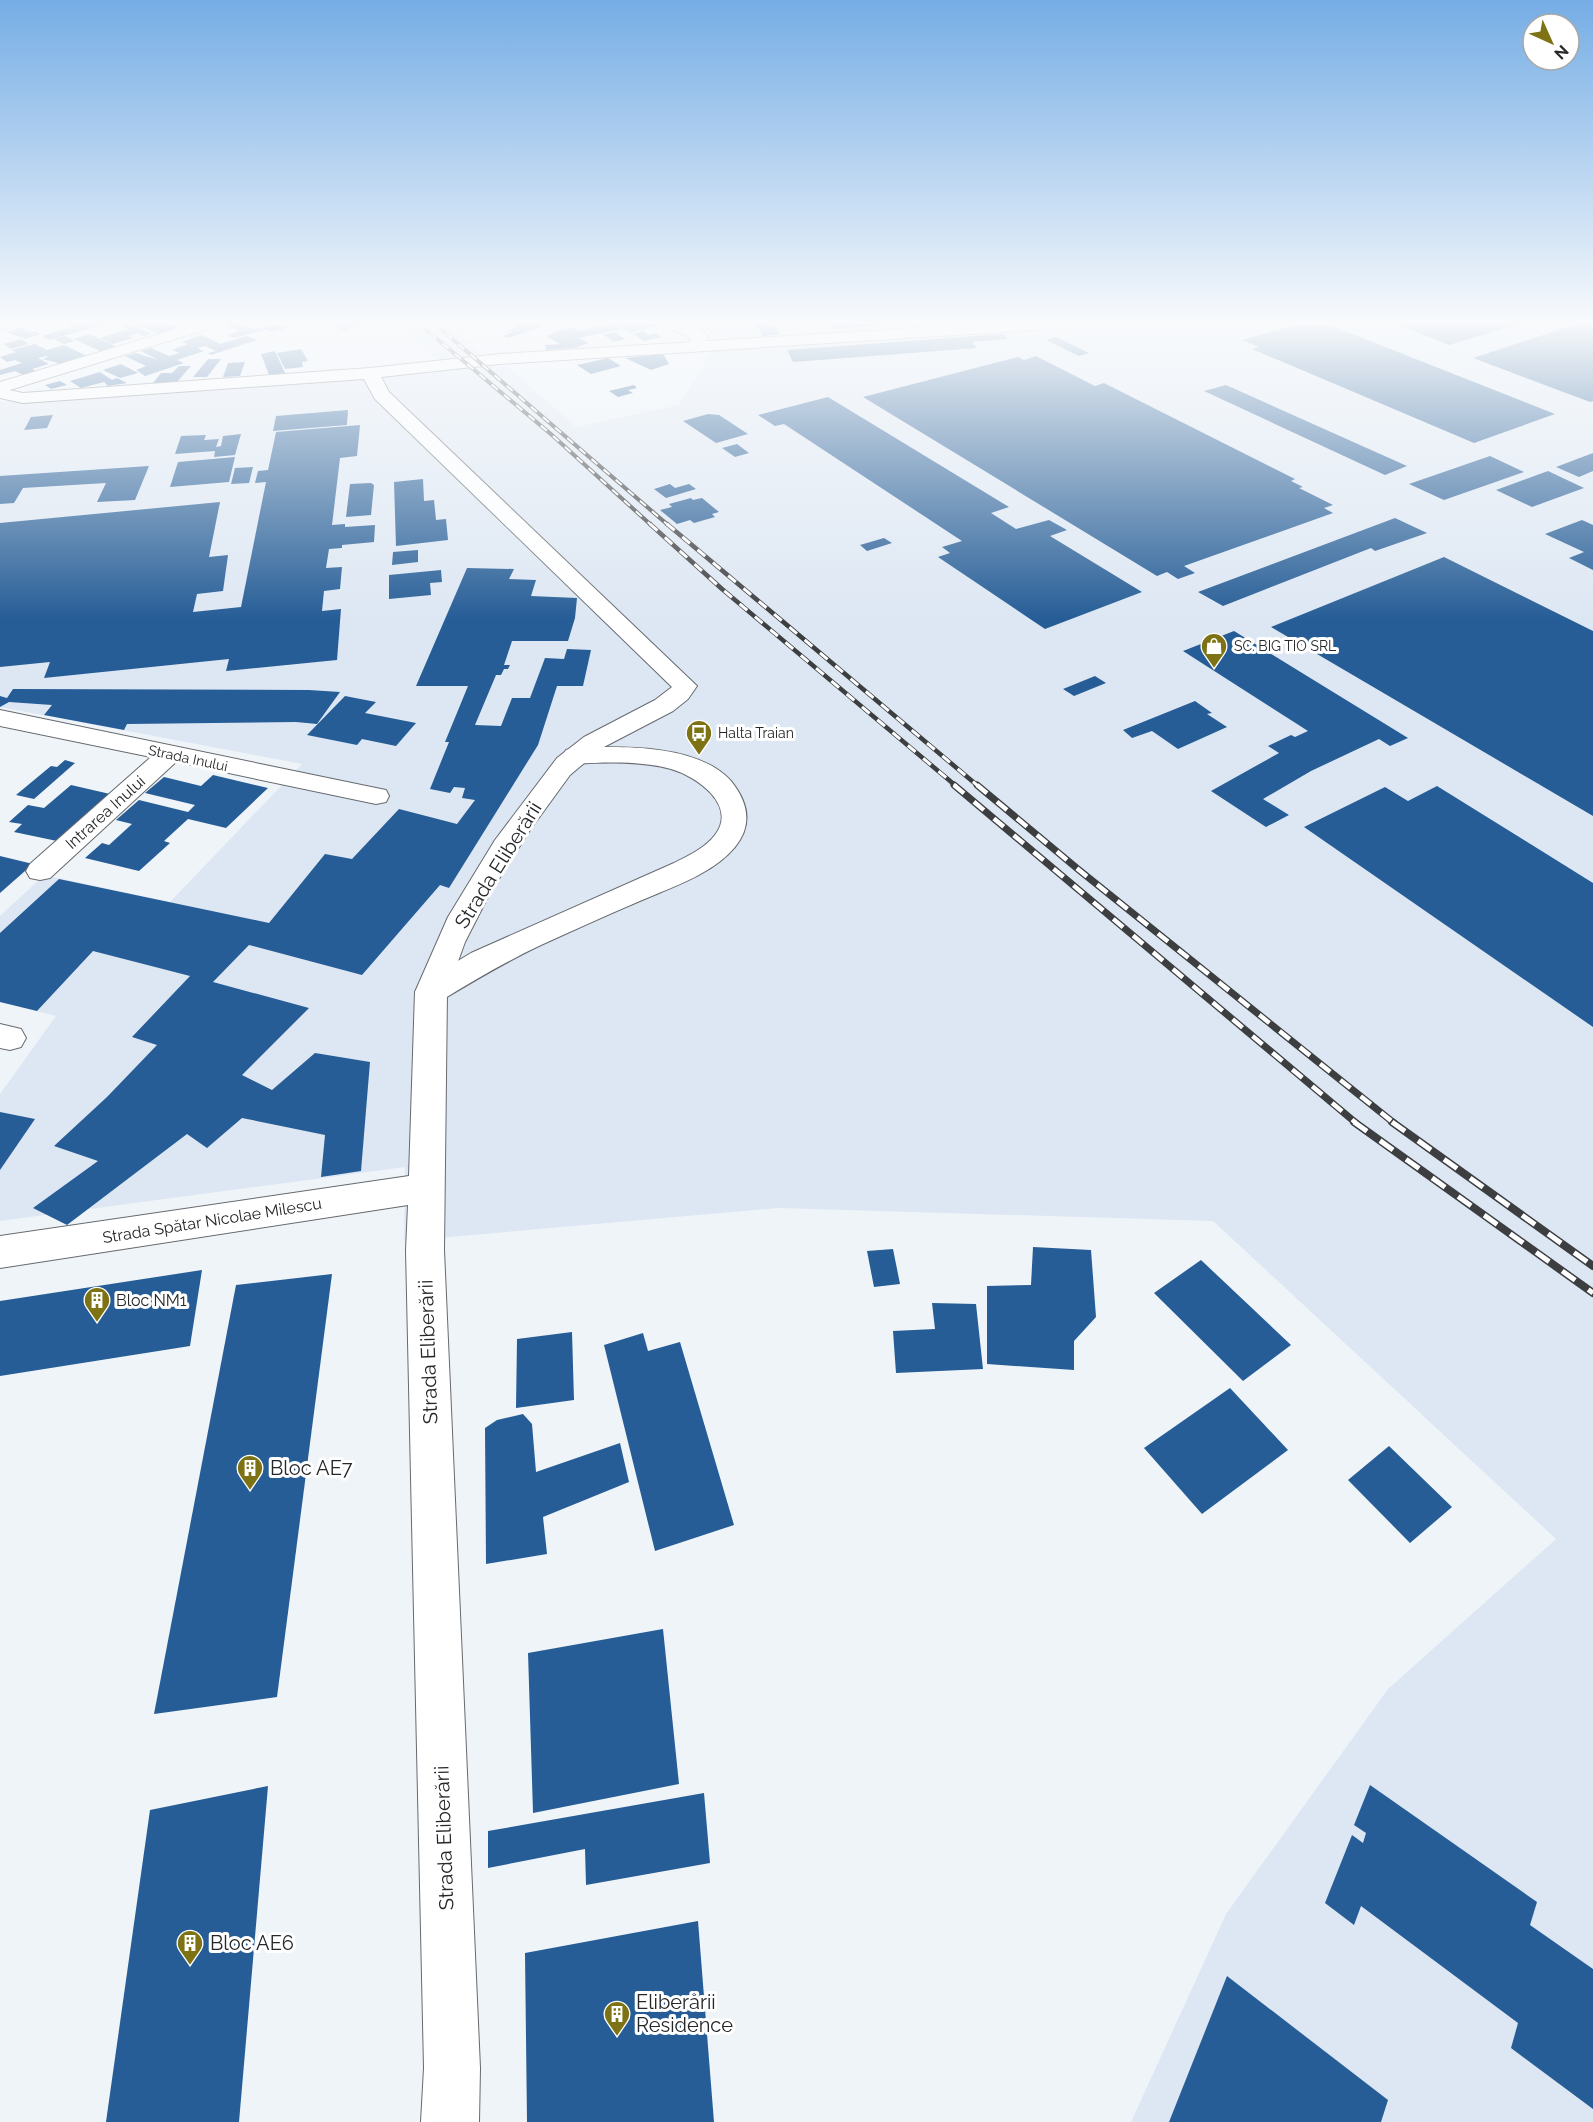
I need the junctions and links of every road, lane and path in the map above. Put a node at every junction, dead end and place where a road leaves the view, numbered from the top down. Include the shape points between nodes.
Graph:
1 (409, 422) edge
2 (0, 718) edge
3 (170, 754) junction
4 (574, 756) junction
5 (376, 796) dead end
6 (39, 871) dead end
7 (431, 992) junction
8 (425, 1188) junction
9 (0, 1252) edge
10 (450, 2122) edge

1 - 4 street, Strada Eliberării via 685,686 664,706
2 - 3 street, Strada Inului
3 - 5 street, Strada Inului
3 - 6 street, Intrarea Inului
4 - 7 street, Strada Eliberării via 519,826 472,901 440,962
4 - 7 street via 616,754 656,758 694,768 719,784 734,804 734,824 720,846 681,871 481,962
7 - 8 street, Strada Eliberării
8 - 9 street, Strada Spătar Nicolae Milescu
8 - 10 street, Strada Eliberării

